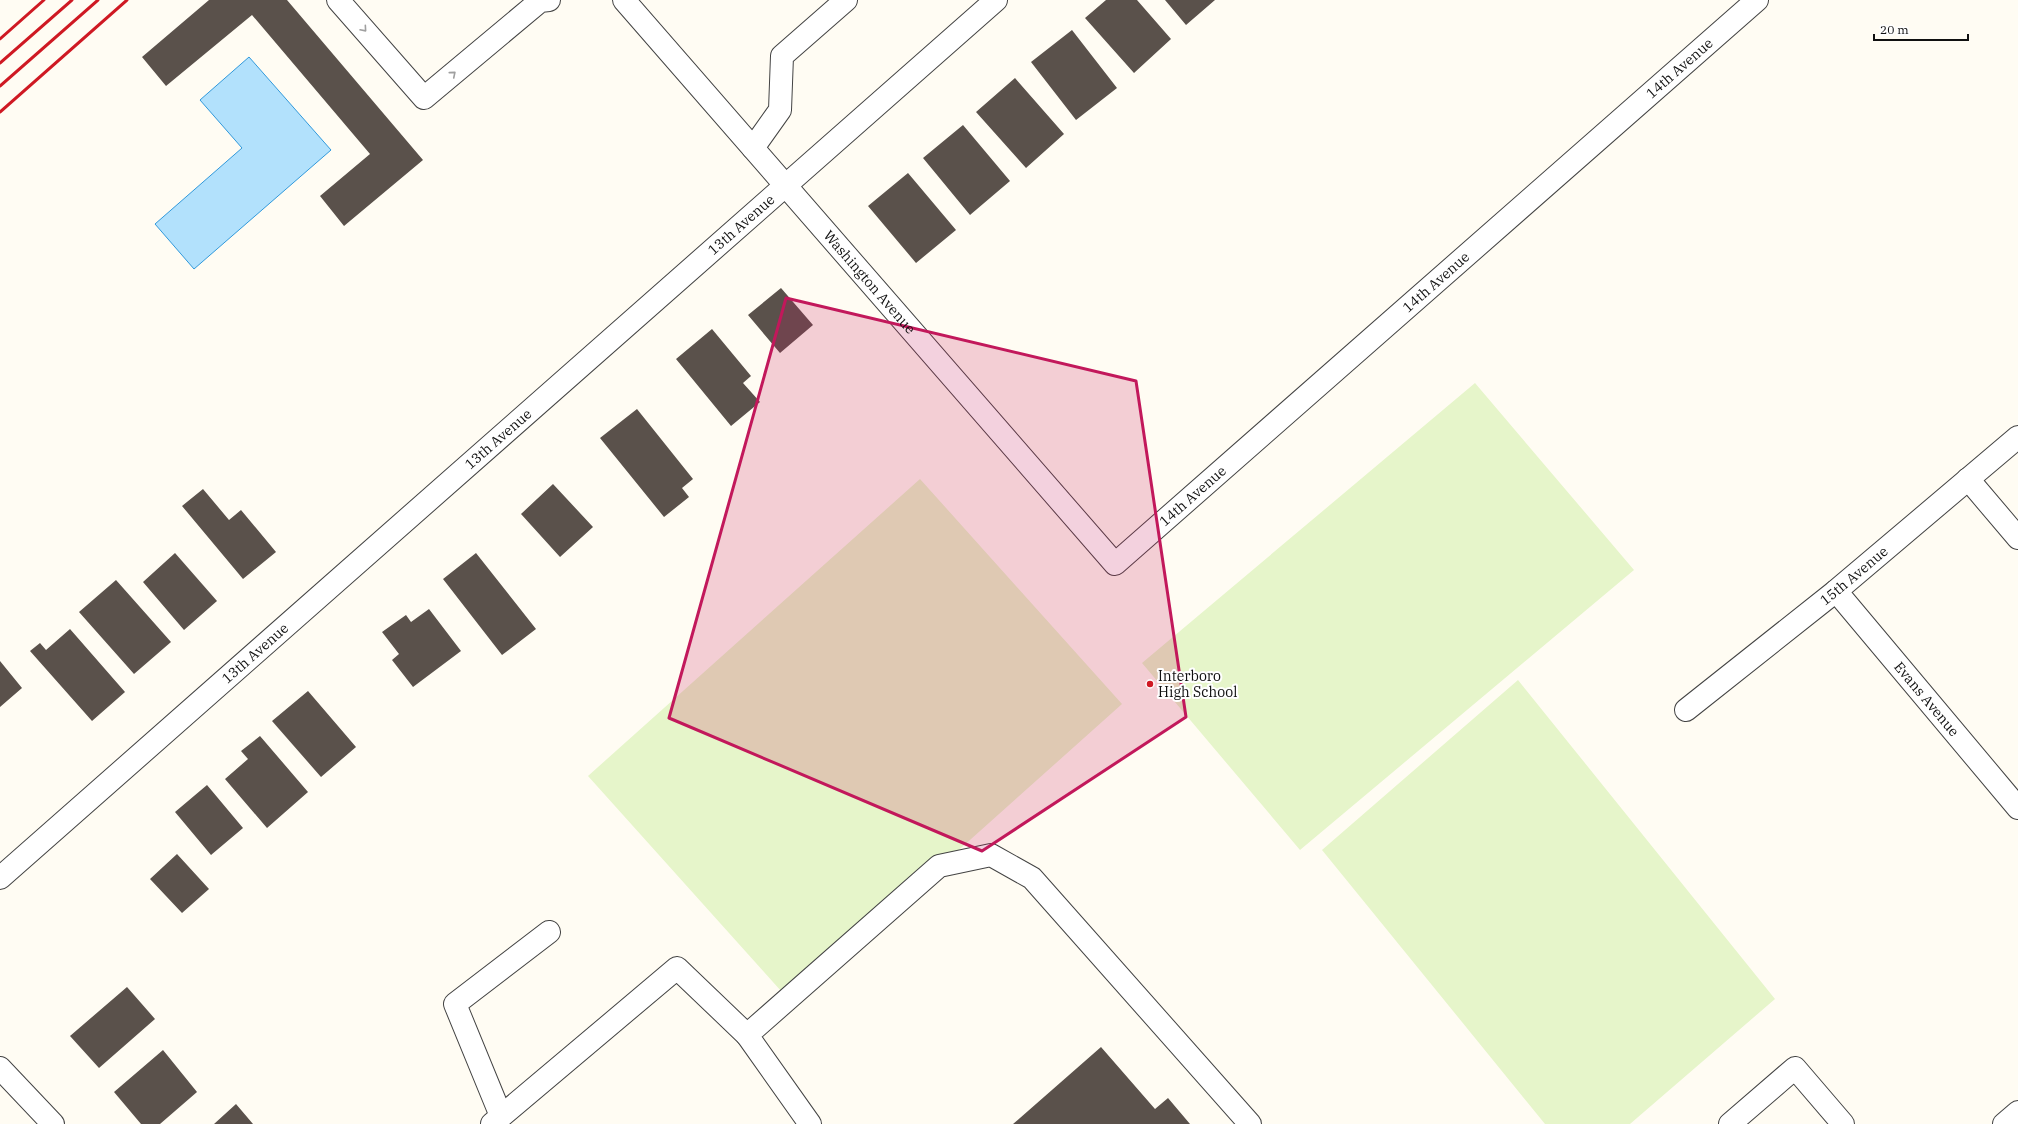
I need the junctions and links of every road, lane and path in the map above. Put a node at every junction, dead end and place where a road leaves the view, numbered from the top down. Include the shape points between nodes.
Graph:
1 (338, 0) edge
2 (543, 0) edge
3 (624, 0) edge
4 (846, 0) edge
5 (996, 0) edge
6 (1757, 0) edge
7 (753, 148) junction
8 (786, 186) junction
9 (2018, 437) edge
10 (1968, 479) junction
11 (2018, 538) edge
12 (1115, 564) joint
13 (1836, 591) junction
14 (1686, 710) dead end
15 (2018, 808) edge
16 (0, 878) edge
17 (549, 932) dead end
18 (747, 1035) junction
19 (0, 1068) edge
20 (497, 1120) edge
21 (53, 1124) edge
22 (810, 1124) edge
23 (1250, 1124) edge
24 (1730, 1124) edge
25 (1843, 1124) edge

1 -> 2 street via 424,98
3 - 7 street, Washington Avenue
4 - 7 street via 782,56 780,110
5 - 8 street, 13th Avenue
6 - 12 street, 14th Avenue
7 - 8 street, Washington Avenue
8 - 12 street, Washington Avenue
8 - 16 street, 13th Avenue
9 - 10 street, 15th Avenue
10 - 11 street
10 - 13 street, 15th Avenue
13 - 14 street, 15th Avenue
13 - 15 street, Evans Avenue
17 - 20 street via 455,1004
18 - 20 street via 677,968
18 - 22 street
18 - 23 street via 939,866 991,856 1032,878
19 - 21 street
24 - 25 street via 1795,1068

